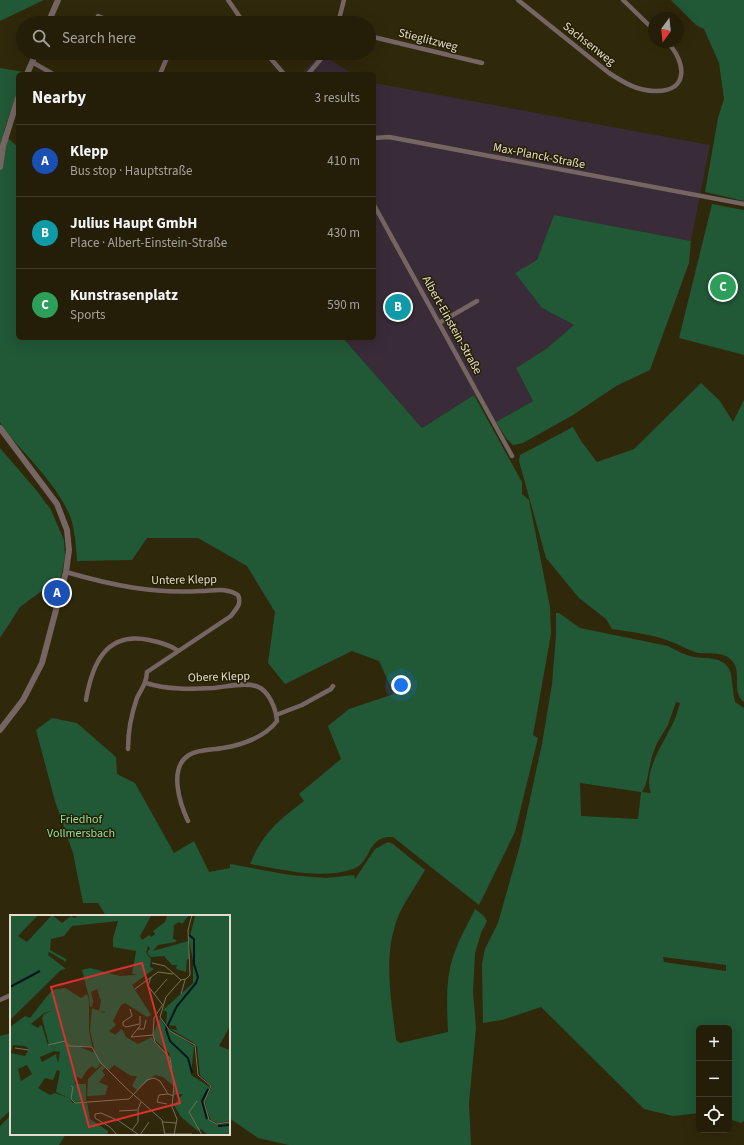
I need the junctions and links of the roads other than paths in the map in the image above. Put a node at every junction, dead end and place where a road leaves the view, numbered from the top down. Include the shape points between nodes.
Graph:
1 (58, 0) edge
2 (228, 0) edge
3 (344, 0) edge
4 (518, 0) edge
5 (624, 0) edge
6 (51, 16) edge
7 (239, 16) edge
8 (340, 16) edge
9 (648, 24) edge
10 (376, 38) edge
11 (672, 48) edge
12 (166, 60) edge
13 (272, 60) edge
14 (320, 60) edge
15 (32, 62) joint
16 (482, 63) dead end
17 (28, 72) edge
18 (50, 72) edge
19 (161, 72) edge
20 (282, 72) edge
21 (310, 72) edge
22 (16, 105) edge
23 (376, 138) edge
24 (0, 167) edge
25 (744, 204) edge
26 (376, 209) edge
27 (478, 301) dead end
28 (439, 323) junction
29 (0, 428) edge
30 (512, 456) dead end
31 (66, 572) junction
32 (177, 650) junction
33 (146, 683) junction
34 (333, 686) dead end
35 (86, 700) dead end
36 (276, 715) junction
37 (0, 730) edge
38 (128, 748) dead end
39 (188, 821) dead end
40 (10, 995) edge
41 (0, 1000) edge

1 - 6 street
2 - 7 street
3 - 8 street
4 - 11 street, Sachsenweg via 624,83 654,91 665,91 673,87 682,75 680,59
5 - 9 street
10 - 16 street, Stieglitzweg
12 - 19 street
13 - 20 street
14 - 21 street
15 - 17 street
15 - 18 street
22 - 24 street
23 - 25 street, Max-Planck-Straße via 389,137
26 - 28 street, Albert-Einstein-Straße
27 - 28 street
28 - 30 street, Albert-Einstein-Straße
29 - 31 street via 46,488 64,519 69,541
31 - 32 street, Untere Klepp via 121,587 174,592 228,590 238,595 239,605 231,616
31 - 37 street via 52,631 37,674 23,700
32 - 33 street, Untere Klepp via 147,672
32 - 35 street via 169,644 135,637 123,639 109,647 97,661 89,681
33 - 36 street, Obere Klepp via 175,689 257,686 268,695
33 - 38 street, Untere Klepp via 133,711 128,731
34 - 36 street via 302,705
36 - 39 street via 276,721 265,733 243,743 196,752 185,759 179,770 177,786
40 - 41 street

